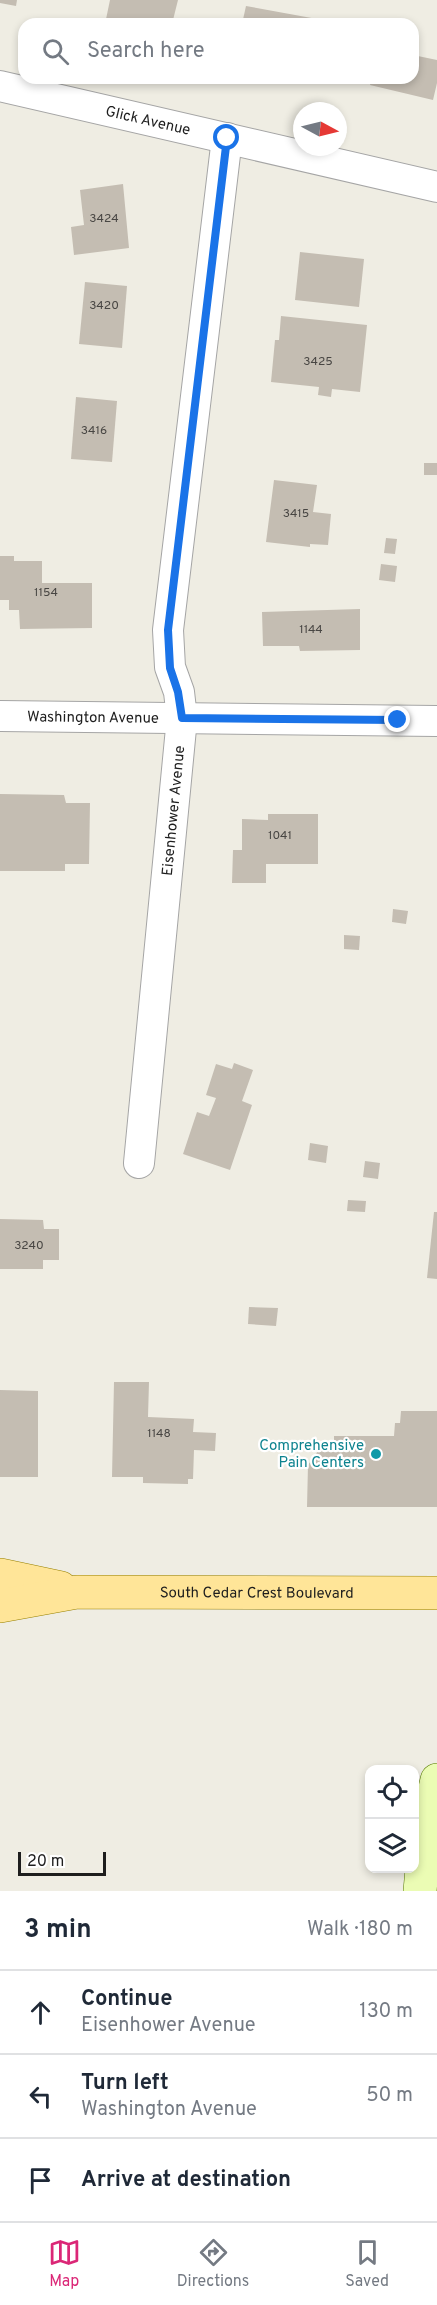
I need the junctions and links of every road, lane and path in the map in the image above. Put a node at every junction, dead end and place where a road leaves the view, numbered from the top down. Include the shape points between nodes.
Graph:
1 (0, 86) edge
2 (227, 138) junction
3 (437, 187) edge
4 (0, 716) edge
5 (182, 718) junction
6 (437, 721) edge
7 (139, 1163) dead end
8 (0, 1575) edge
9 (78, 1592) junction
10 (437, 1593) edge
11 (0, 1606) edge
12 (437, 1780) edge
13 (420, 1891) edge

1 - 2 street, Glick Avenue
2 - 3 street, Glick Avenue
2 - 5 street, Eisenhower Avenue via 168,630 170,668
4 - 5 street, Washington Avenue
5 - 6 street, Washington Avenue
5 - 7 street, Eisenhower Avenue
8 - 9 main road, South Cedar Crest Boulevard
9 - 10 main road, South Cedar Crest Boulevard
9 - 11 main road, South Cedar Crest Boulevard
12 - 13 street via 426,1826

